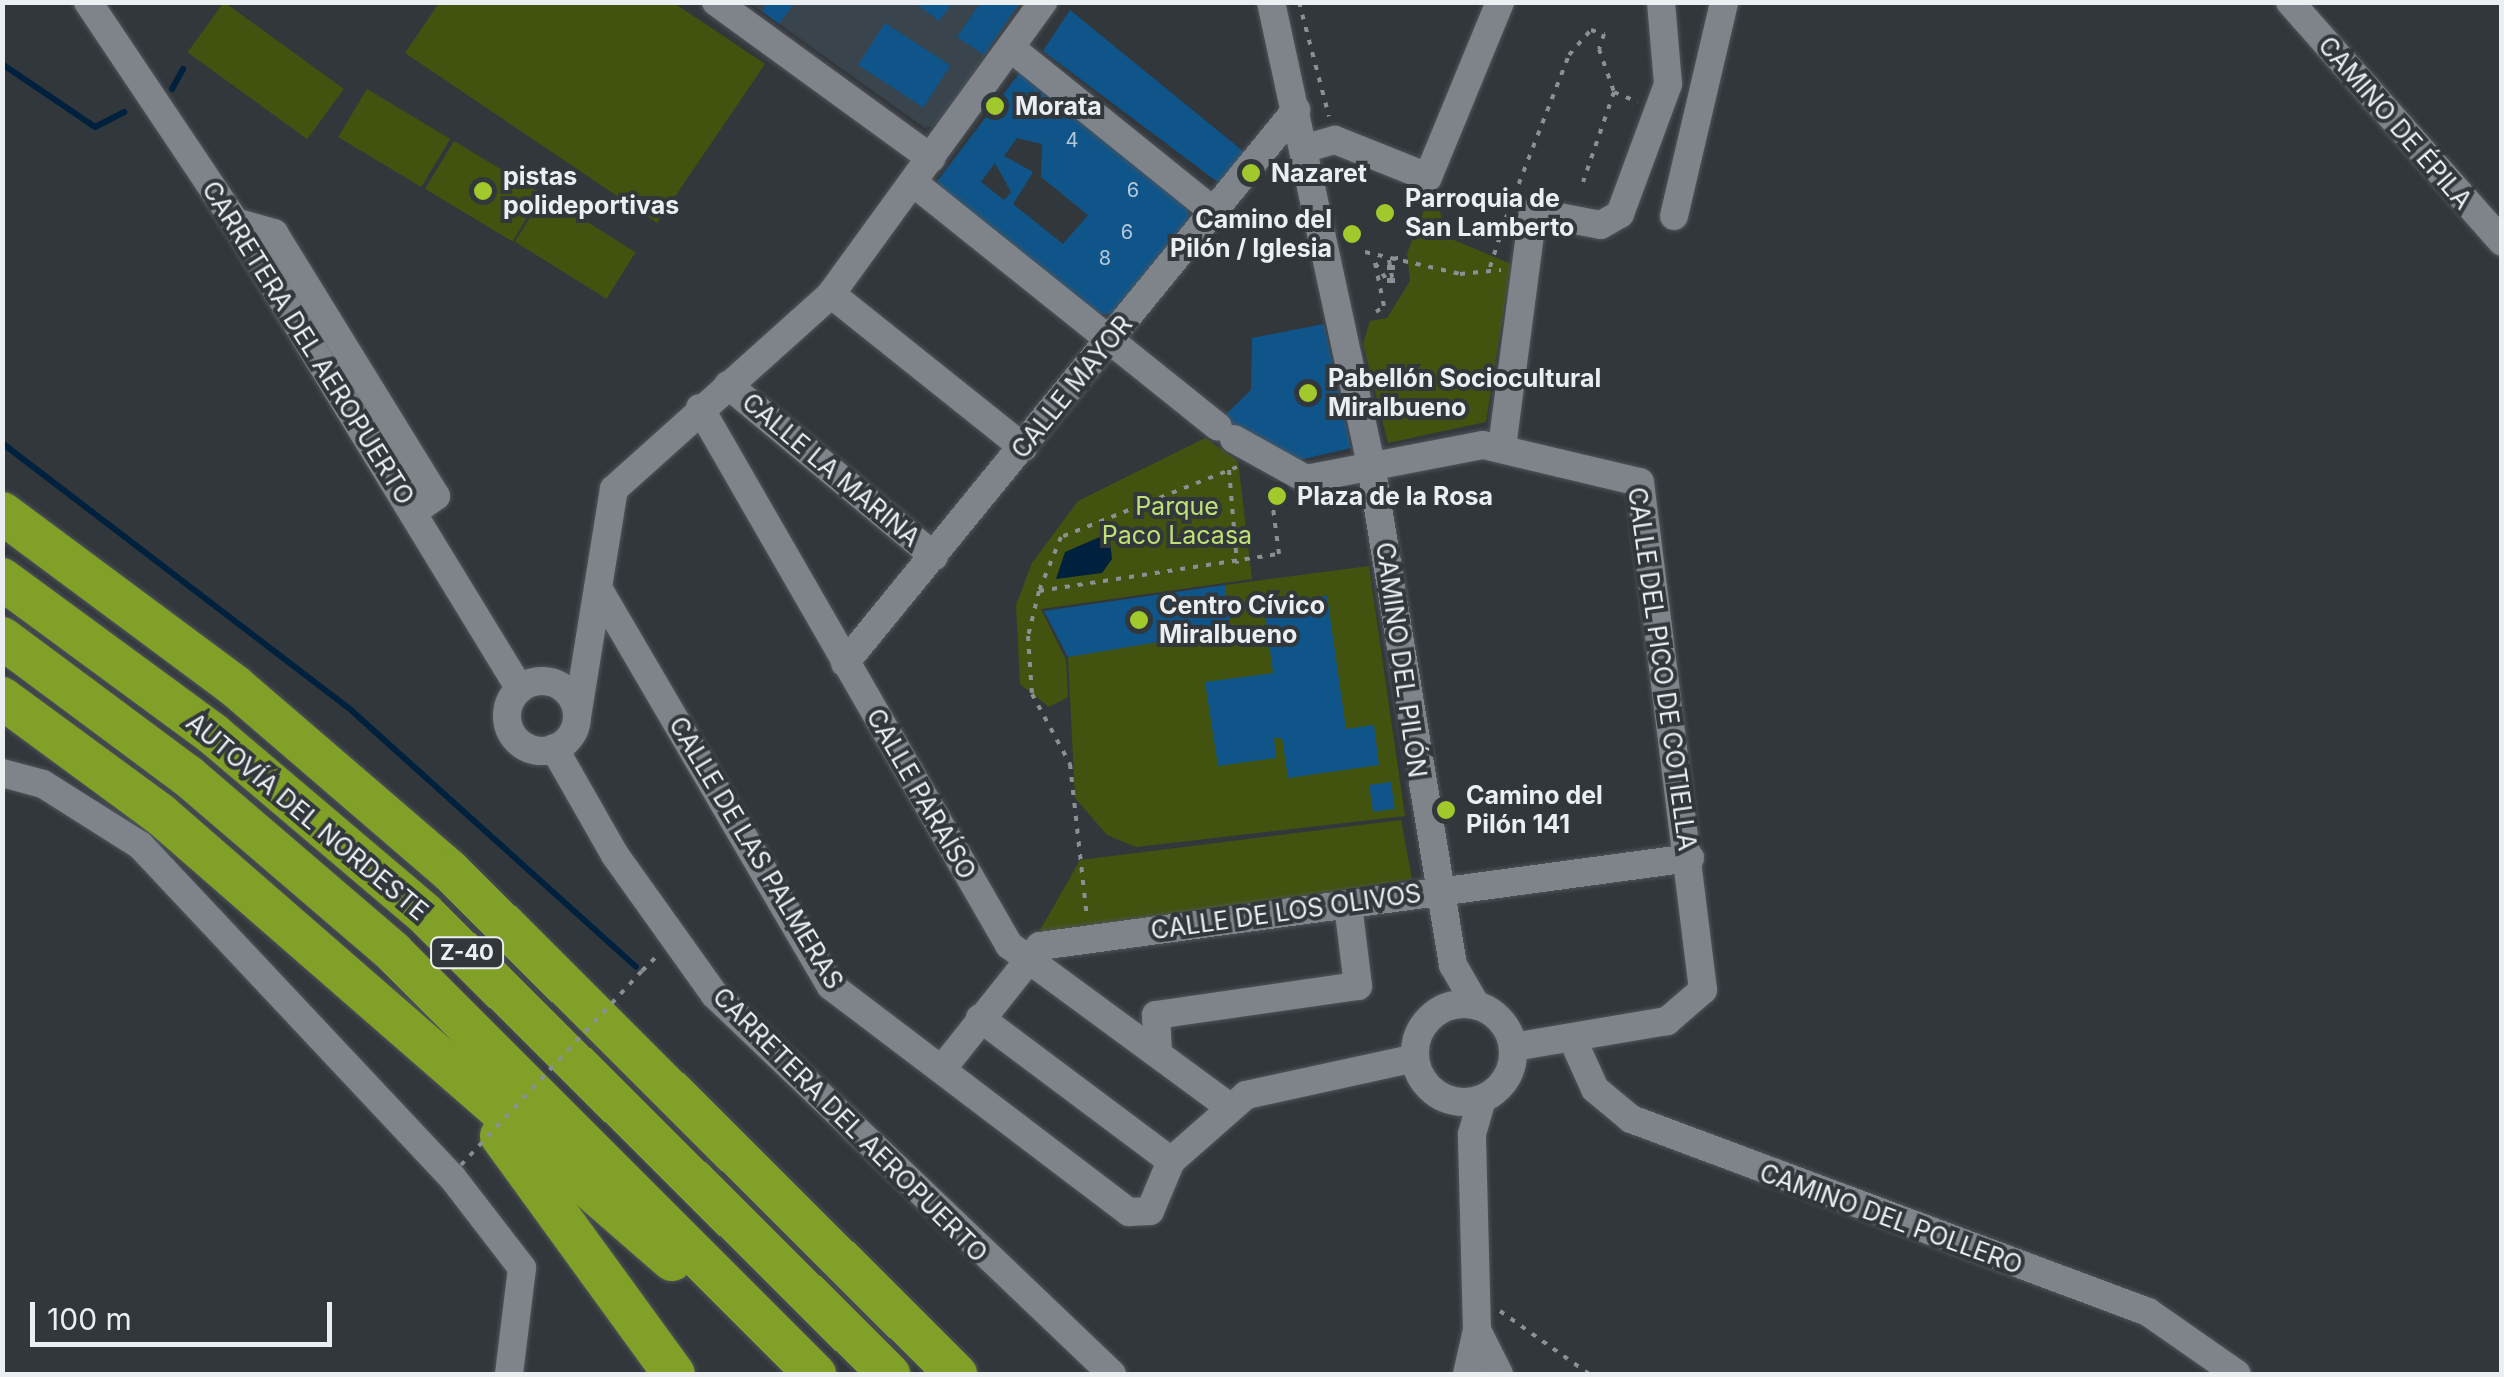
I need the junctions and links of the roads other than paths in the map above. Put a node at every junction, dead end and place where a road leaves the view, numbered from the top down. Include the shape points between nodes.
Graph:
1 (88, 2) edge
2 (716, 2) edge
3 (1043, 2) edge
4 (1271, 2) edge
5 (1500, 2) edge
6 (1661, 2) edge
7 (1724, 2) edge
8 (2290, 2) edge
9 (1011, 48) junction
10 (1296, 110) junction
11 (1303, 149) junction
12 (931, 158) junction
13 (915, 184) junction
14 (1213, 211) junction
15 (1674, 216) dead end
16 (2502, 242) edge
17 (832, 294) junction
18 (1109, 342) junction
19 (728, 385) junction
20 (700, 408) junction
21 (1023, 447) junction
22 (1502, 448) junction
23 (1371, 465) junction
24 (2, 513) edge
25 (934, 556) junction
26 (2, 579) edge
27 (598, 588) junction
28 (2, 638) edge
29 (589, 660) junction
30 (845, 662) junction
31 (554, 684) junction
32 (512, 693) junction
33 (2, 698) edge
34 (576, 717) junction
35 (551, 758) junction
36 (2, 773) edge
37 (1690, 858) junction
38 (1442, 890) junction
39 (1348, 904) junction
40 (1025, 956) junction
41 (1453, 965) junction
42 (1476, 1005) junction
43 (1441, 1009) junction
44 (980, 1018) junction
45 (1572, 1038) junction
46 (1513, 1047) junction
47 (1158, 1053) junction
48 (432, 1054) junction
49 (1415, 1058) junction
50 (942, 1069) junction
51 (1470, 1101) junction
52 (1226, 1105) junction
53 (1171, 1160) junction
54 (1477, 1330) junction
55 (509, 1374) edge
56 (674, 1374) edge
57 (791, 1374) edge
58 (816, 1374) edge
59 (889, 1374) edge
60 (956, 1374) edge
61 (1112, 1374) edge
62 (1467, 1374) edge
63 (1499, 1374) edge
64 (2237, 1374) edge

1 - 32 street, CARRETERA DEL AEROPUERTO via 235,222 413,512
2 - 12 street
3 - 9 street
4 - 10 street, CAMINO DEL PILÓN
5 - 11 street via 1428,177 1336,140
6 - 22 street via 1668,84 1620,214 1602,225 1533,212
7 - 15 street
8 - 16 street, CAMINO DE ÉPILA
9 - 12 street
9 - 14 street
10 - 11 street, CAMINO DEL PILÓN
10 - 14 street, CALLE MAYOR
11 - 23 street, CAMINO DEL PILÓN
12 - 13 street
13 - 17 street
13 - 18 street
14 - 18 street, CALLE MAYOR
17 - 19 street
17 - 21 street
18 - 21 street, CALLE MAYOR
18 - 23 street, CALLE DEL PICO DE COTIELLA via 1239,451 1306,479
19 - 20 street
19 - 25 street, CALLE LA MARINA
20 - 27 street via 614,489
20 - 30 street, CALLE PARAÍSO
21 - 25 street, CALLE MAYOR
22 - 23 street, CALLE DEL PICO DE COTIELLA
22 - 37 street, CALLE DEL PICO DE COTIELLA via 1640,482
23 - 38 street, CAMINO DEL PILÓN
24 - 60 highway via 236,686 449,870
25 - 30 street, CALLE MAYOR
26 - 59 highway, AUTOVÍA DEL NORDESTE / Z-40 via 213,734 424,913
27 - 29 street
27 - 50 street, CALLE DE LAS PALMERAS via 831,986
28 - 58 highway, AUTOVÍA DEL NORDESTE / Z-40 via 188,776 393,952
29 - 31 street
29 - 34 street
30 - 40 street, CALLE PARAÍSO via 1005,940
31 - 32 street
31 - 34 street
32 - 35 street via 507,709 513,736
33 - 48 highway via 160,814
34 - 35 street
35 - 61 street, CARRETERA DEL AEROPUERTO via 714,994
36 - 55 street via 44,784 140,846 474,1203 522,1268
37 - 38 street, CALLE DE LOS OLIVOS
37 - 45 street, CALLE DEL PICO DE COTIELLA via 1705,978 1694,1007 1667,1021
38 - 39 street, CALLE DE LOS OLIVOS
38 - 41 street, CAMINO DEL PILÓN
39 - 40 street, CALLE DE LOS OLIVOS via 1092,938
39 - 47 street via 1358,986 1156,1015
40 - 44 street
40 - 47 street, CALLE PARAÍSO
41 - 42 street, CAMINO DEL PILÓN
41 - 43 street, CAMINO DEL PILÓN
42 - 43 street
42 - 46 street via 1497,1016
43 - 49 street via 1424,1025
44 - 50 street
44 - 53 street
45 - 46 street
45 - 64 street, CAMINO DEL POLLERO via 1595,1089 1630,1118 2148,1312
46 - 51 street via 1503,1084
47 - 52 street, CALLE PARAÍSO
48 - 56 highway via 512,1149
48 - 57 highway
49 - 51 street via 1428,1087
49 - 52 street via 1312,1073
50 - 53 street, CALLE DE LAS PALMERAS via 1130,1212 1150,1211
51 - 54 street
52 - 53 street
54 - 62 street
54 - 63 street

